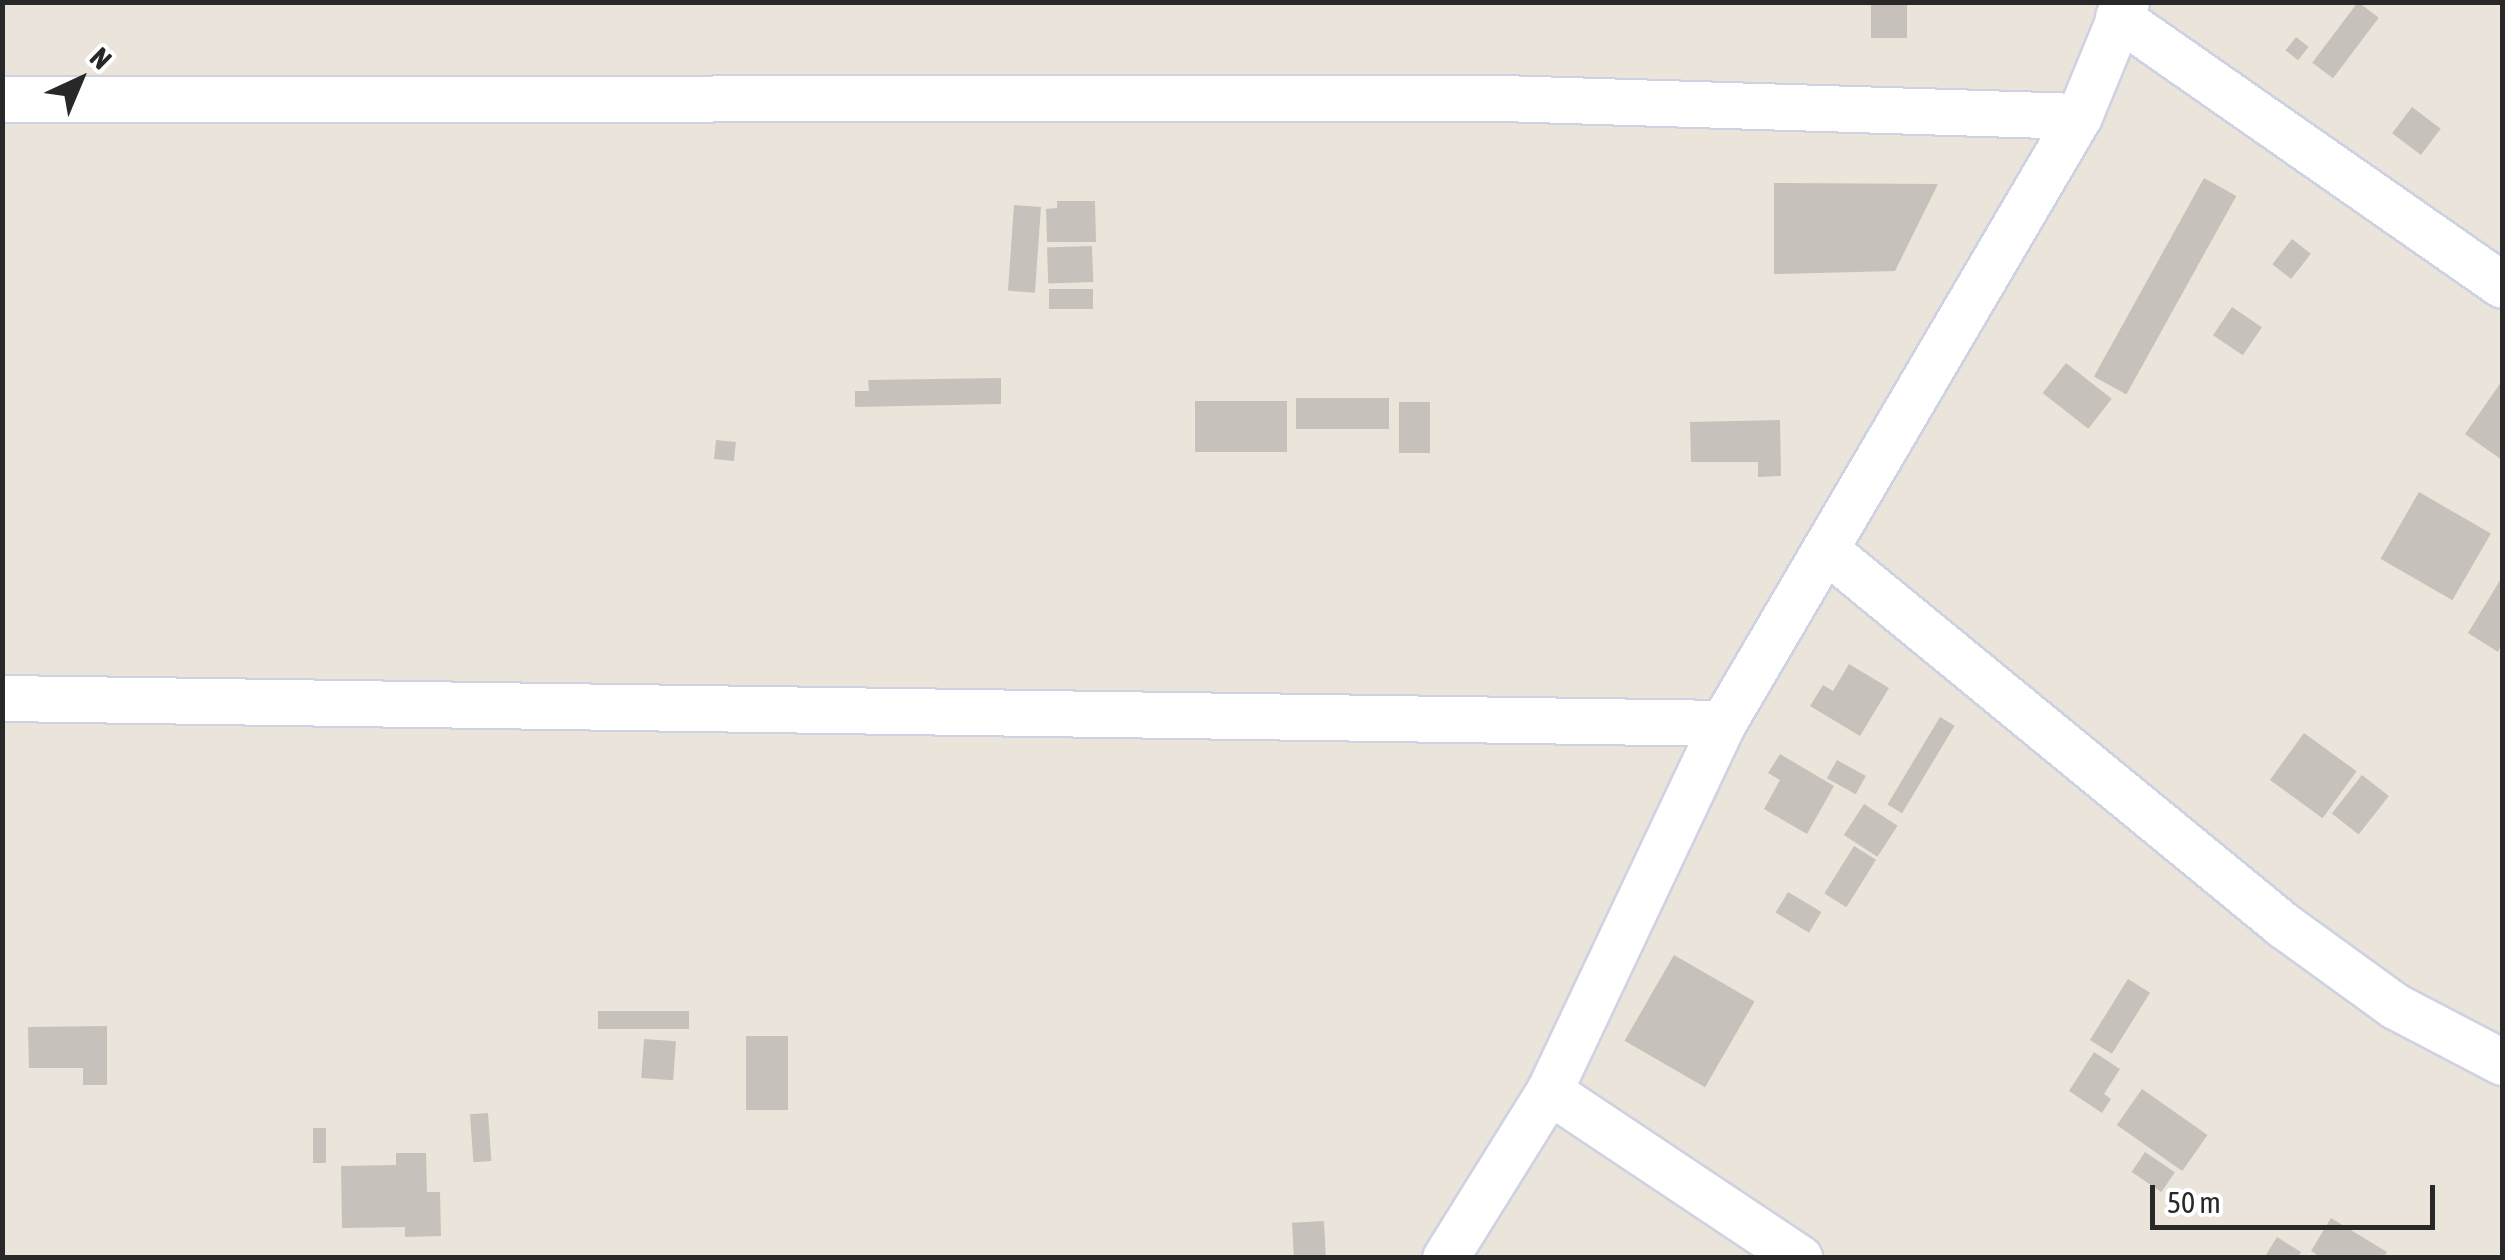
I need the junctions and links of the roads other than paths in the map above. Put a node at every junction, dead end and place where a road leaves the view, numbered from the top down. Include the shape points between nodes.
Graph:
1 (2122, 10) edge
2 (2, 99) edge
3 (2079, 116) junction
4 (2502, 284) edge
5 (1825, 549) junction
6 (2, 698) edge
7 (1723, 723) junction
8 (2502, 1062) edge
9 (1549, 1091) junction
10 (1445, 1258) edge
11 (1799, 1258) edge

1 - 3 street
1 - 4 street
2 - 3 street via 1502,98
3 - 5 street
5 - 7 street
5 - 8 street via 2283,925 2395,1006
6 - 7 street
7 - 9 street
9 - 10 street
9 - 11 street

